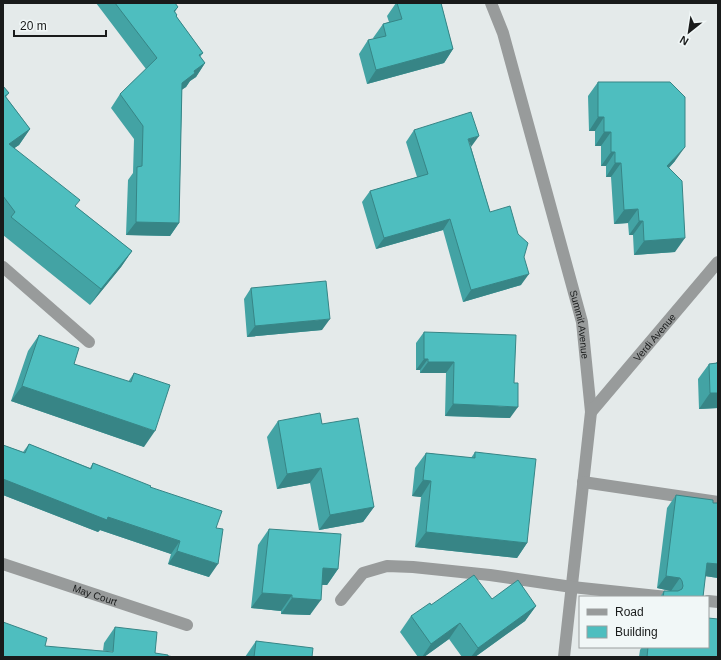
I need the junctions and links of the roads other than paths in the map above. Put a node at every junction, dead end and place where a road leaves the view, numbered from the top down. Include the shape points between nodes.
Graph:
1 (490, 3) edge
2 (718, 262) edge
3 (3, 267) edge
4 (89, 342) dead end
5 (591, 412) junction
6 (583, 482) junction
7 (718, 502) edge
8 (3, 564) edge
9 (572, 587) junction
10 (658, 596) edge
11 (341, 600) dead end
12 (187, 625) dead end
13 (564, 657) edge

1 - 5 street, Summit Avenue via 503,33 582,322
2 - 5 street, Verdi Avenue
3 - 4 street
5 - 6 street, Summit Avenue
6 - 7 street
6 - 9 street, Summit Avenue
8 - 12 street, May Court
9 - 10 street
9 - 11 street via 483,574 387,566 363,573
9 - 13 street, Summit Avenue

